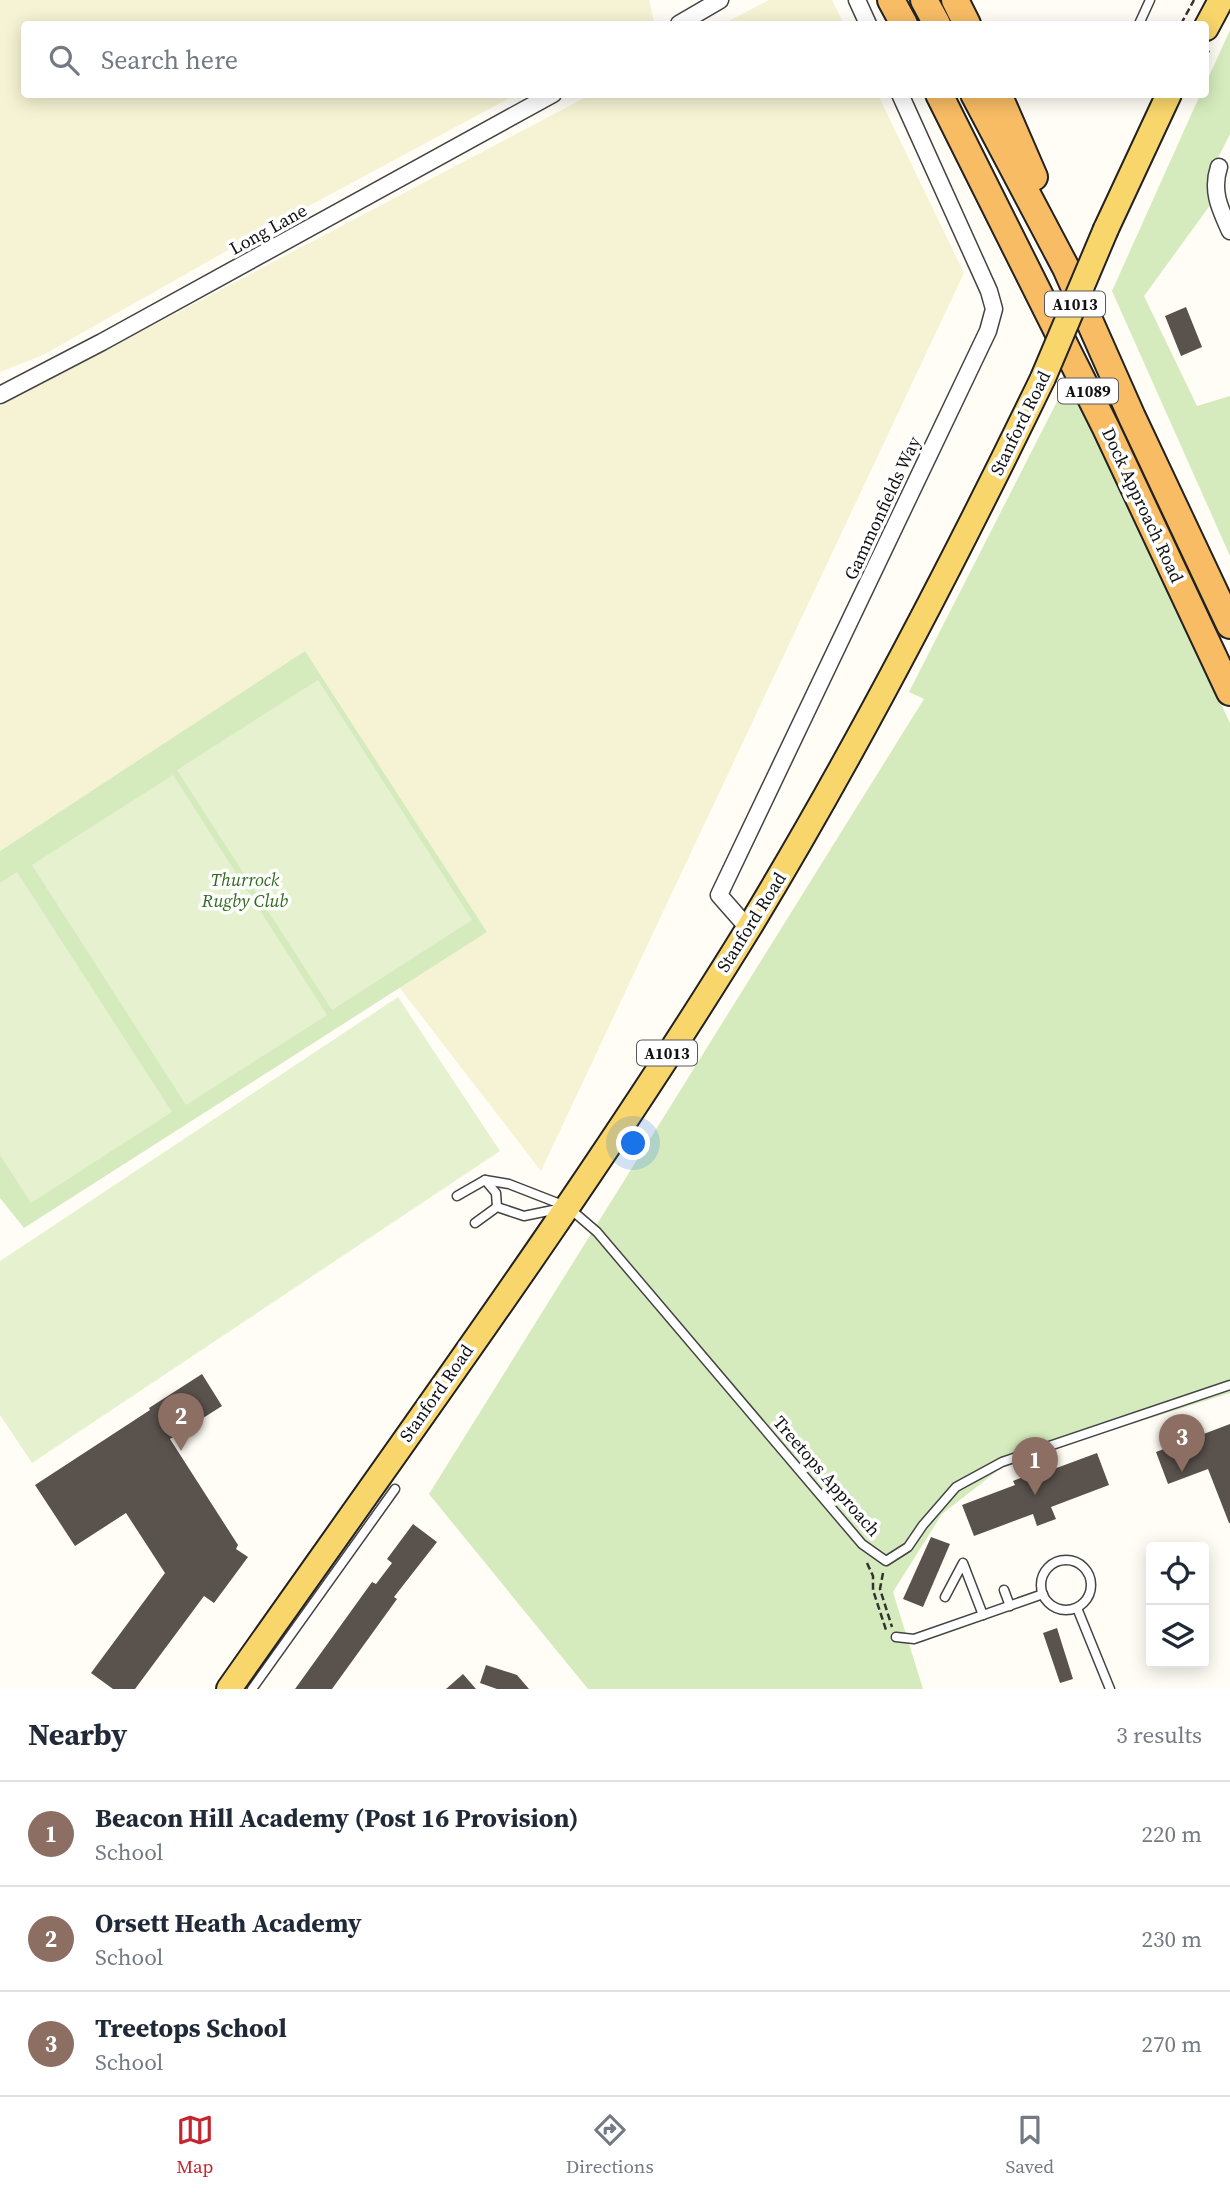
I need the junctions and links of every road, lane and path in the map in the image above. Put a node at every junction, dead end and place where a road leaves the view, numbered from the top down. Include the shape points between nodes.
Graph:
1 (720, 0) edge
2 (857, 0) edge
3 (891, 0) edge
4 (924, 0) edge
5 (955, 0) edge
6 (1150, 0) edge
7 (1194, 0) edge
8 (1221, 0) edge
9 (684, 21) edge
10 (867, 21) edge
11 (902, 21) edge
12 (935, 21) edge
13 (966, 21) edge
14 (1140, 21) edge
15 (1183, 21) edge
16 (1209, 23) edge
17 (546, 98) edge
18 (902, 98) edge
19 (941, 98) edge
20 (976, 98) edge
21 (1000, 98) edge
22 (1168, 98) edge
23 (1219, 167) dead end
24 (1230, 231) edge
25 (1066, 268) junction
26 (0, 395) edge
27 (1230, 625) edge
28 (1230, 692) edge
29 (748, 928) junction
30 (485, 1180) junction
31 (457, 1196) dead end
32 (497, 1207) junction
33 (568, 1208) junction
34 (475, 1223) dead end
35 (1230, 1385) edge
36 (395, 1489) dead end
37 (886, 1561) junction
38 (1004, 1590) dead end
39 (1043, 1594) junction
40 (945, 1597) dead end
41 (1010, 1606) junction
42 (1077, 1608) junction
43 (983, 1615) junction
44 (896, 1637) joint
45 (229, 1689) edge
46 (252, 1689) edge
47 (1110, 1689) edge

1 - 9 street
2 - 10 street
3 - 11 highway
4 - 12 highway
5 - 13 highway
6 - 14 lane
7 - 15 path
8 - 16 main road
17 - 26 street, Long Lane
18 - 29 street, Gammonfields Way via 994,309 988,331 719,895
19 - 28 highway, Dock Approach Road / A1089 via 1106,428
20 - 25 highway
21 - 25 highway via 1026,154
22 - 29 main road, Stanford Road / A1013, bridge via 1043,378 845,764
23 - 24 street via 1214,180 1217,200
25 - 27 highway, Dock Approach Road / A1089
29 - 33 main road, Stanford Road / A1013
30 - 31 lane
30 - 32 lane via 496,1193
30 - 33 lane, Treetops Approach via 509,1184
32 - 33 lane via 524,1216
32 - 34 lane
33 - 37 lane, Treetops Approach via 597,1232 862,1545
33 - 45 main road, Stanford Road / A1013
35 - 37 lane, Treetops Approach via 1002,1462 956,1487 908,1547
36 - 46 lane
37 - 44 path via 880,1589
38 - 41 lane
39 - 41 lane
39 - 42 lane via 1060,1610
39 - 42 lane via 1046,1571 1059,1562 1077,1559 1093,1579 1088,1597
40 - 43 lane via 963,1563
41 - 43 lane
42 - 47 lane
43 - 44 lane via 914,1639

